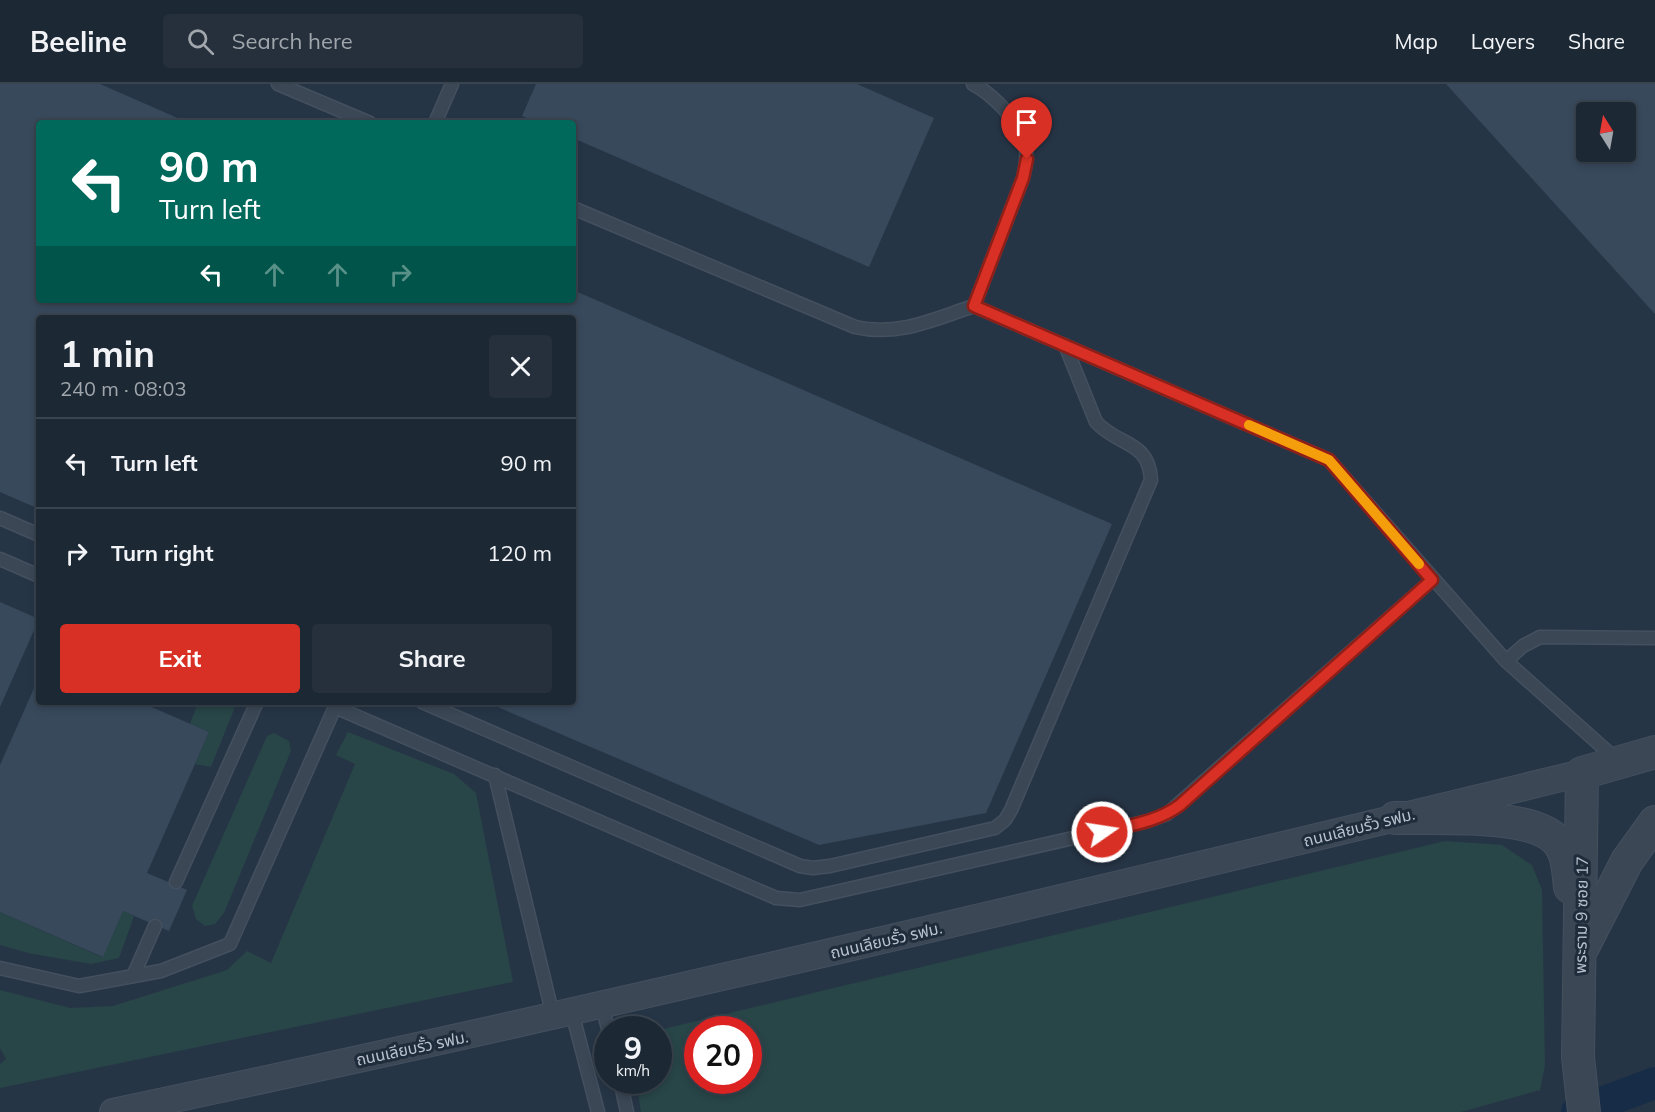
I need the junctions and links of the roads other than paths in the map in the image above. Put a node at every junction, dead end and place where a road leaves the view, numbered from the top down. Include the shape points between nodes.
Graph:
1 (278, 84) edge
2 (452, 84) edge
3 (973, 84) edge
4 (363, 120) edge
5 (436, 120) edge
6 (576, 209) edge
7 (974, 306) junction
8 (1065, 345) junction
9 (0, 518) edge
10 (36, 534) edge
11 (0, 559) edge
12 (36, 575) edge
13 (1432, 580) junction
14 (1655, 638) edge
15 (1506, 661) junction
16 (256, 705) edge
17 (330, 705) edge
18 (429, 705) edge
19 (335, 707) junction
20 (1655, 752) edge
21 (1620, 763) junction
22 (1582, 773) junction
23 (495, 775) junction
24 (1395, 818) junction
25 (1655, 822) edge
26 (176, 882) dead end
27 (155, 926) dead end
28 (1581, 950) junction
29 (0, 968) edge
30 (133, 976) junction
31 (563, 1014) junction
32 (594, 1016) edge
33 (609, 1016) edge
34 (623, 1094) edge
35 (113, 1112) edge
36 (598, 1112) edge
37 (627, 1112) edge
38 (1584, 1112) edge

1 - 4 lane
2 - 5 lane
3 - 7 lane via 1015,124 1027,159
6 - 7 lane via 855,327 906,329
7 - 8 lane
8 - 13 lane via 1329,460
8 - 18 lane via 1096,422 1104,431 1140,450 1147,458 1151,480 1011,810 995,828 830,866 800,866
9 - 10 lane
11 - 12 lane
13 - 15 lane
13 - 23 lane via 1167,814 800,900 776,898
14 - 15 lane via 1540,637
15 - 21 lane
16 - 26 lane
17 - 19 lane
19 - 23 lane
19 - 30 lane via 230,944 161,971
20 - 21 street, ถนนเลียบรั้ว รฟม.
21 - 22 street, ถนนเลียบรั้ว รฟม.
22 - 24 street, ถนนเลียบรั้ว รฟม.
22 - 28 street, พระราม 9 ซอย 17
23 - 31 lane
24 - 28 street via 1508,820 1539,829 1556,839 1566,856
24 - 33 street, ถนนเลียบรั้ว รฟม.
25 - 28 street via 1628,861
27 - 30 lane
28 - 38 street, พระราม 9 ซอย 17 via 1578,1057
29 - 30 lane via 79,986
31 - 32 street, ถนนเลียบรั้ว รฟม.
31 - 35 street, ถนนเลียบรั้ว รฟม.
31 - 36 lane
34 - 37 lane

